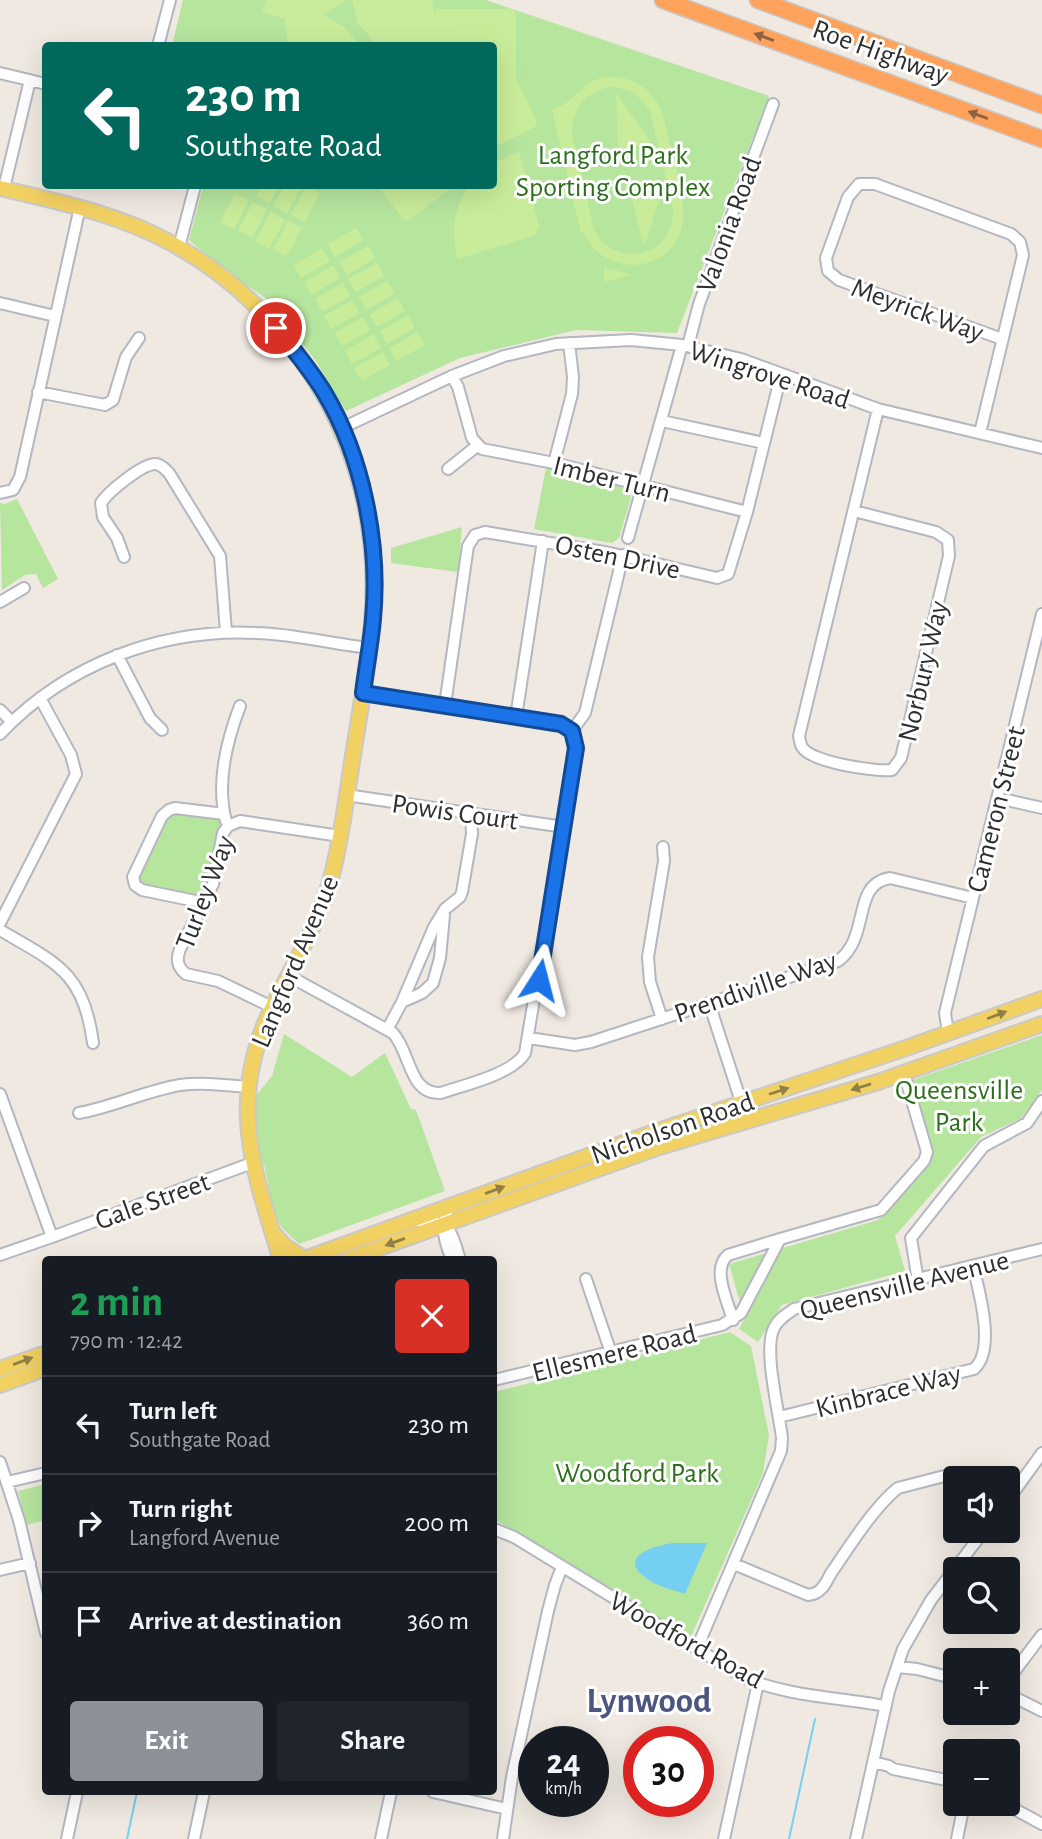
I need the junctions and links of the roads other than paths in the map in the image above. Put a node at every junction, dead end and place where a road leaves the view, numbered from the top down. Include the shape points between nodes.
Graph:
1 (170, 0) edge
2 (663, 0) edge
3 (758, 0) edge
4 (159, 42) edge
5 (0, 73) edge
6 (30, 80) junction
7 (42, 82) edge
8 (773, 104) dead end
9 (1042, 105) edge
10 (1042, 139) edge
11 (2, 188) edge
12 (194, 189) edge
13 (80, 207) junction
14 (175, 245) junction
15 (0, 303) edge
16 (55, 316) junction
17 (139, 338) dead end
18 (1002, 339) junction
19 (569, 343) junction
20 (685, 345) junction
21 (780, 375) junction
22 (452, 376) junction
23 (38, 393) junction
24 (878, 409) junction
25 (662, 421) junction
26 (342, 428) junction
27 (980, 433) junction
28 (764, 443) junction
29 (477, 446) junction
30 (1042, 448) edge
31 (554, 463) junction
32 (448, 469) dead end
33 (643, 485) junction
34 (0, 493) edge
35 (854, 511) junction
36 (747, 512) junction
37 (628, 538) dead end
38 (543, 541) junction
39 (623, 555) junction
40 (124, 556) dead end
41 (24, 588) dead end
42 (0, 602) edge
43 (1042, 614) edge
44 (226, 632) junction
45 (369, 648) junction
46 (117, 655) junction
47 (363, 693) junction
48 (40, 698) junction
49 (444, 705) junction
50 (240, 706) dead end
51 (0, 710) edge
52 (516, 717) junction
53 (12, 722) junction
54 (162, 730) dead end
55 (572, 731) junction
56 (0, 734) edge
57 (346, 795) junction
58 (998, 798) junction
59 (1042, 808) edge
60 (471, 813) junction
61 (224, 814) junction
62 (228, 826) junction
63 (564, 827) junction
64 (340, 835) junction
65 (663, 847) dead end
66 (973, 898) junction
67 (205, 903) junction
68 (445, 909) junction
69 (0, 923) edge
70 (0, 930) edge
71 (289, 976) junction
72 (1042, 999) edge
73 (402, 1002) junction
74 (709, 1003) junction
75 (272, 1007) junction
76 (663, 1018) junction
77 (1042, 1024) edge
78 (388, 1028) junction
79 (953, 1031) junction
80 (529, 1038) junction
81 (994, 1042) junction
82 (93, 1044) dead end
83 (943, 1059) junction
84 (904, 1073) junction
85 (246, 1092) junction
86 (0, 1094) edge
87 (1042, 1101) edge
88 (742, 1103) junction
89 (79, 1114) dead end
90 (747, 1120) junction
91 (249, 1164) junction
92 (449, 1207) junction
93 (407, 1222) junction
94 (442, 1225) junction
95 (272, 1231) junction
96 (52, 1237) junction
97 (780, 1240) junction
98 (1042, 1250) edge
99 (0, 1255) edge
100 (272, 1256) edge
101 (280, 1256) edge
102 (300, 1256) edge
103 (312, 1256) edge
104 (357, 1256) edge
105 (450, 1256) edge
106 (459, 1256) edge
107 (973, 1266) junction
108 (586, 1279) dead end
109 (918, 1281) junction
110 (733, 1320) junction
111 (611, 1353) junction
112 (42, 1354) edge
113 (0, 1369) edge
114 (42, 1369) edge
115 (497, 1379) edge
116 (0, 1385) edge
117 (779, 1417) junction
118 (1042, 1453) edge
119 (0, 1462) edge
120 (42, 1474) edge
121 (943, 1476) edge
122 (7, 1482) junction
123 (1020, 1483) edge
124 (497, 1530) edge
125 (975, 1543) edge
126 (30, 1563) junction
127 (734, 1564) junction
128 (562, 1567) junction
129 (0, 1570) edge
130 (42, 1616) edge
131 (1042, 1635) edge
132 (697, 1648) junction
133 (1020, 1665) edge
134 (898, 1667) junction
135 (943, 1676) edge
136 (758, 1683) junction
137 (1020, 1700) edge
138 (885, 1710) junction
139 (1042, 1711) edge
140 (872, 1765) junction
141 (943, 1779) edge
142 (76, 1795) edge
143 (203, 1795) edge
144 (390, 1795) edge
145 (396, 1795) edge
146 (446, 1795) edge
147 (507, 1809) junction
148 (1020, 1812) edge
149 (962, 1816) edge
150 (1042, 1824) edge
151 (66, 1839) edge
152 (195, 1839) edge
153 (381, 1839) edge
154 (387, 1839) edge
155 (503, 1839) edge
156 (723, 1839) edge
157 (856, 1839) edge
158 (957, 1839) edge

1 - 4 street
10 -> 2 highway, Roe Highway
3 - 9 highway, Roe Highway
5 - 6 street
6 - 7 street
6 - 11 street
8 - 20 street, Valonia Road
11 - 13 main road, Langford Avenue
12 - 14 street
13 - 14 main road, Langford Avenue
13 - 16 street
14 - 26 main road, Langford Avenue via 220,276 268,319 308,368
15 - 16 street
16 - 23 street
17 - 23 street via 126,357 113,400 105,405
18 - 18 street, Meyrick Way via 1023,255 1020,242 1011,234 875,184 859,184 848,197 826,258 828,271 839,280
18 - 27 street, Meyrick Way
19 - 20 street, Wingrove Road via 631,340
19 - 22 street, Wingrove Road via 504,356
19 - 31 street via 572,394
20 - 21 street, Wingrove Road via 741,359
20 - 25 street, Valonia Road
21 - 24 street, Wingrove Road
21 - 28 street, Osten Drive
22 - 26 street, Wingrove Road
22 - 29 street
23 - 34 street via 20,477 13,490
24 - 27 street, Wingrove Road
24 - 35 street, Norbury Way
25 - 28 street
25 - 33 street, Valonia Road
26 - 45 main road, Langford Avenue via 362,492 372,554
27 - 30 street, Wingrove Road
28 - 36 street, Osten Drive
29 - 31 street, Imber Turn
29 - 32 street
31 - 33 street, Imber Turn
33 - 36 street, Imber Turn
33 - 37 street, Valonia Road
35 - 35 street, Norbury Way via 799,736 802,748 813,756 876,772 892,771 901,758 949,556 948,540 936,532
36 - 39 street, Osten Drive via 728,574 717,578
38 - 39 street, Osten Drive
38 - 49 street, Osten Drive via 485,532 475,535 468,545
38 - 52 street
39 - 55 street via 585,713
40 - 44 street via 103,517 101,503 143,468 159,465 169,473 220,556
41 - 42 street
43 - 58 street, Cameron Street
44 - 45 street via 286,635
44 - 46 street via 168,639
45 - 47 main road, Langford Avenue
46 - 48 street
46 - 54 street via 150,718
47 - 49 street
47 - 57 main road, Langford Avenue
48 - 53 street
48 - 69 street via 71,755 76,774
49 - 52 street
50 - 61 street via 230,732
51 - 53 street
52 - 55 street via 561,724
53 - 56 street
55 - 63 street via 576,748
57 - 60 street, Powis Court
57 - 64 main road, Langford Avenue
58 - 59 street
58 - 66 street, Cameron Street
60 - 63 street, Powis Court
60 - 68 street via 462,892
61 - 62 street
61 - 67 street via 169,810 133,877 142,890
62 - 64 street, Turley Way via 240,821
62 - 67 street, Turley Way
63 - 80 street
64 - 71 main road, Langford Avenue via 325,899
65 - 76 street via 648,957 650,982
66 - 74 street, Prendiville Way via 890,878 878,880 869,890 849,953 838,961
66 - 79 street, Cameron Street via 947,1004 955,1023
67 - 75 street, Turley Way via 177,956 181,970 218,981
68 - 73 street
68 - 73 street via 433,983
70 - 82 street via 59,965 74,982
71 - 75 main road, Langford Avenue
71 - 78 street
79 -> 72 main road, Nicholson Road
73 - 78 street
74 - 76 street, Prendiville Way
74 - 88 street
75 - 85 main road, Langford Avenue
76 - 80 street, Prendiville Way via 575,1045
77 - 81 main road, Nicholson Road
78 - 80 street via 401,1041 417,1083 430,1094 514,1065 525,1053
79 - 81 main road via 963,1039
79 - 83 main road via 953,1043
88 -> 79 main road, Nicholson Road
81 - 83 main road, Nicholson Road
83 - 84 main road, Nicholson Road
84 -> 90 main road, Nicholson Road
84 - 97 street, Ellesmere Road via 927,1152 924,1161 881,1210
85 - 89 street via 205,1083 181,1085
85 - 91 main road, Langford Avenue via 242,1128
86 - 96 street
87 - 109 street via 1027,1124 984,1146 911,1238
88 - 90 street
92 -> 88 main road, Nicholson Road
90 - 94 main road, Nicholson Road
91 - 95 main road, Langford Avenue
91 - 96 street, Gale Street
91 - 100 main road, Langford Avenue
92 - 93 main road, Nicholson Road
92 - 94 street
93 - 94 street
93 - 103 main road, Nicholson Road
94 -> 104 main road, Nicholson Road
94 - 105 street
94 - 106 street via 452,1234
95 - 101 main road, Langford Avenue
95 - 102 main road
96 - 99 street, Gale Street
97 - 110 street, Ellesmere Road
97 - 110 street, Ellesmere Road via 722,1260 720,1271
98 - 107 street, Queensville Avenue
107 - 109 street, Queensville Avenue
107 - 117 street, Kinbrace Way via 984,1316 984,1356 974,1368
108 - 111 street
109 - 117 street, Queensville Avenue via 794,1309 780,1319 772,1331 769,1353
110 - 111 street, Ellesmere Road
111 - 115 street, Ellesmere Road
113 -> 112 main road
114 - 116 main road
117 - 127 street, Queensville Avenue via 781,1451
118 - 123 street
119 - 122 street
120 - 122 street
121 - 127 street via 891,1493 817,1593 808,1595
122 - 126 street
124 - 128 street, Woodford Road
125 - 134 street via 931,1600
126 - 129 street
126 - 130 street
127 - 132 street, Queensville Avenue
128 - 132 street, Woodford Road
128 - 147 street via 548,1611
131 - 133 street
132 - 136 street, Woodford Road
134 - 135 street
134 - 138 street
136 - 138 street, Woodford Road via 865,1702
136 - 156 street
137 - 139 street
138 - 140 street
140 - 141 street
140 - 157 street
142 - 151 street
143 - 152 street
144 - 153 street
145 - 154 street
146 - 147 street
147 - 155 street
148 - 150 street
149 - 158 street

